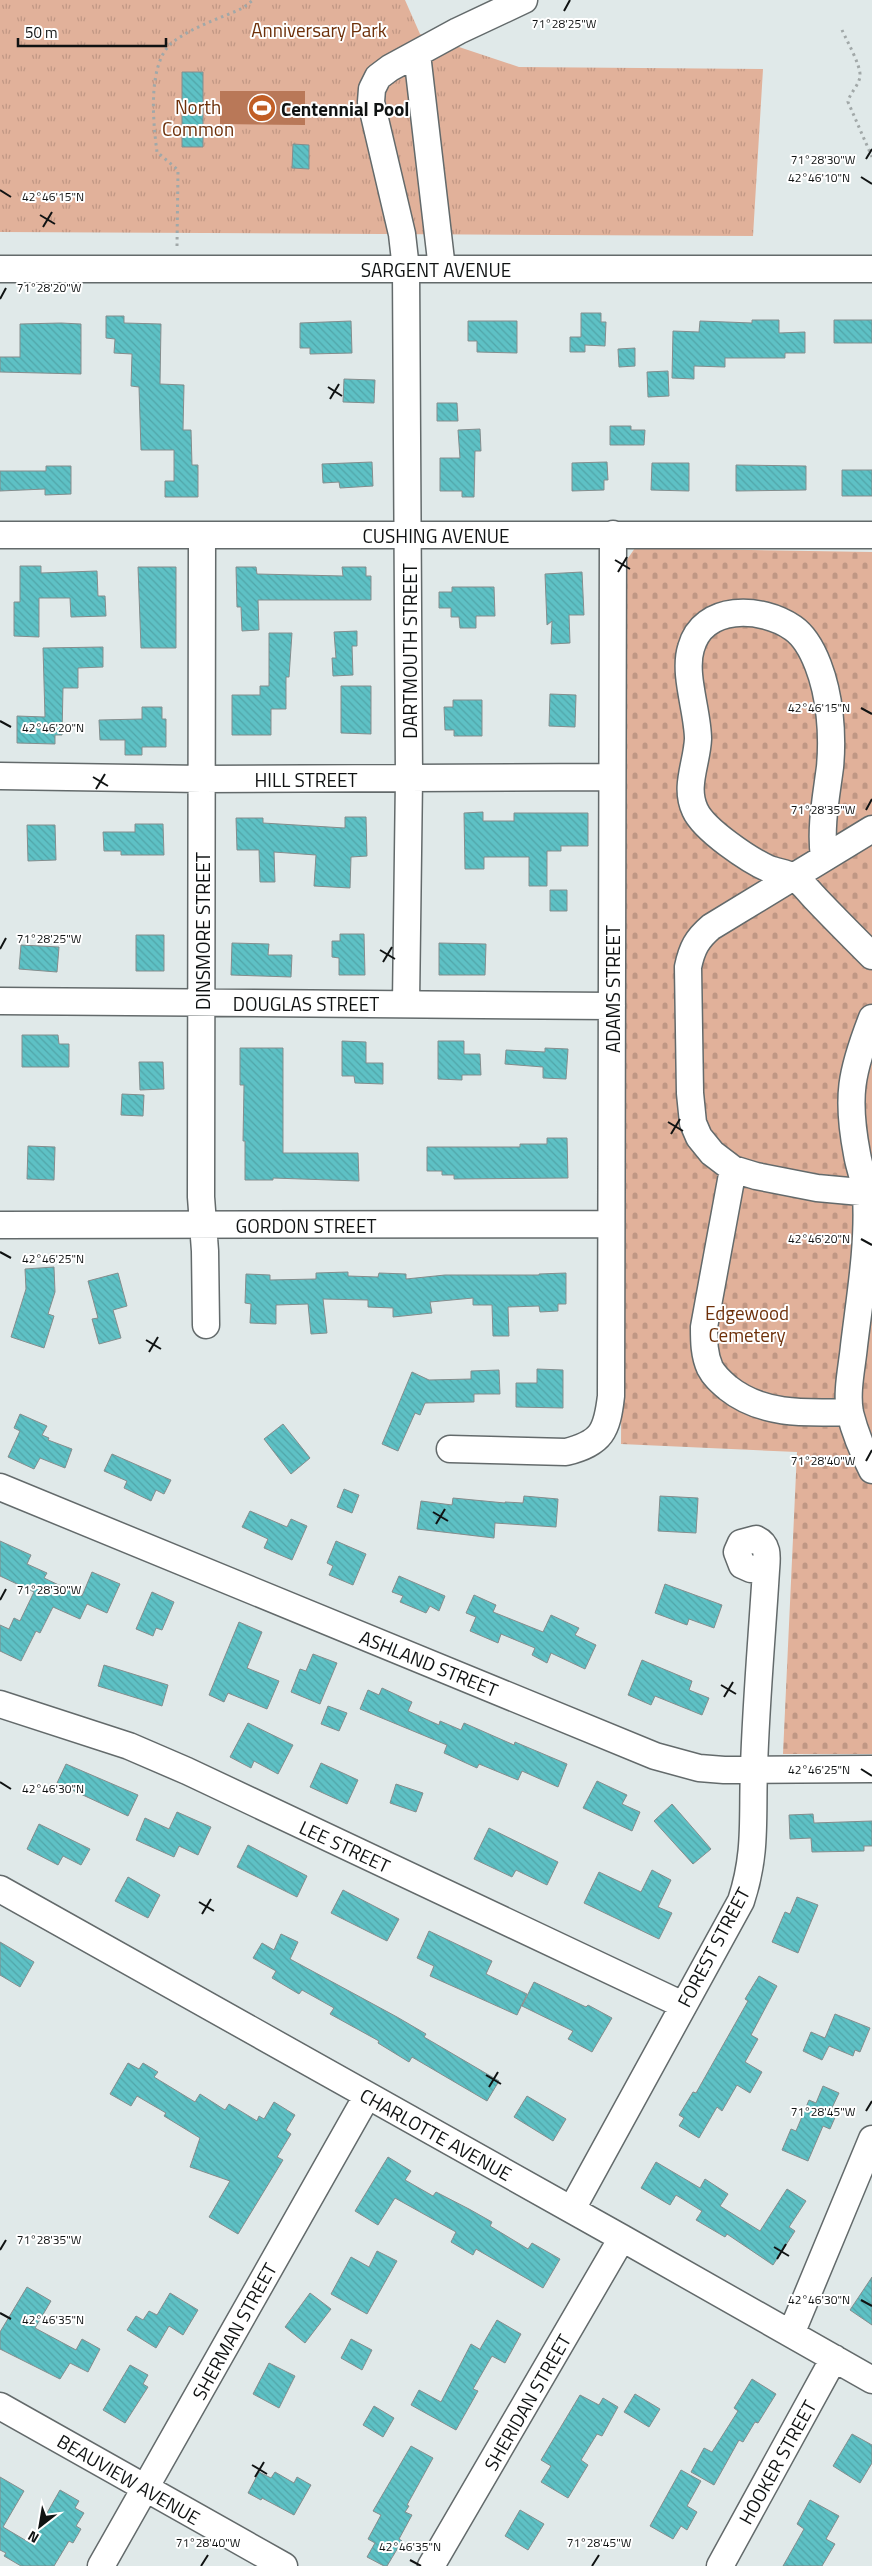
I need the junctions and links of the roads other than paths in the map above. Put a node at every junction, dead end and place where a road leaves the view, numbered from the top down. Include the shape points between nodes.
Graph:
1 (524, 0) edge
2 (417, 54) junction
3 (442, 268) junction
4 (0, 269) edge
5 (406, 269) junction
6 (872, 269) edge
7 (0, 534) edge
8 (613, 534) junction
9 (408, 535) junction
10 (872, 535) edge
11 (202, 536) junction
12 (0, 776) edge
13 (612, 777) junction
14 (409, 778) junction
15 (202, 779) junction
16 (872, 830) edge
17 (824, 858) junction
18 (794, 877) junction
19 (872, 956) edge
20 (0, 1001) edge
21 (202, 1003) junction
22 (406, 1003) junction
23 (612, 1006) junction
24 (872, 1018) edge
25 (733, 1169) junction
26 (869, 1193) edge
27 (0, 1224) edge
28 (611, 1224) junction
29 (203, 1225) junction
30 (206, 1325) dead end
31 (850, 1412) junction
32 (450, 1449) dead end
33 (872, 1470) edge
34 (0, 1487) edge
35 (766, 1570) dead end
36 (0, 1704) edge
37 (872, 1769) edge
38 (754, 1770) junction
39 (0, 1890) edge
40 (683, 2005) junction
41 (367, 2096) junction
42 (872, 2139) edge
43 (572, 2210) junction
44 (622, 2238) junction
45 (791, 2334) junction
46 (834, 2358) junction
47 (872, 2380) edge
48 (0, 2406) edge
49 (145, 2489) junction
50 (102, 2566) edge
51 (284, 2566) edge
52 (431, 2566) edge
53 (720, 2566) edge

1 - 2 street, DARTMOUTH STREET
2 - 3 street
2 - 5 street, DARTMOUTH STREET via 378,77 372,88 371,102 402,234
3 - 5 street, SARGENT AVENUE
3 - 6 street, SARGENT AVENUE
4 - 5 street, SARGENT AVENUE
5 - 9 street, DARTMOUTH STREET
7 - 11 street, CUSHING AVENUE
8 - 9 street, CUSHING AVENUE
8 - 10 street, CUSHING AVENUE
8 - 13 street, ADAMS STREET
9 - 11 street, CUSHING AVENUE
9 - 14 street, DARTMOUTH STREET
11 - 15 street, DINSMORE STREET
12 - 15 street, HILL STREET
13 - 14 street, HILL STREET
13 - 23 street, ADAMS STREET
14 - 15 street, HILL STREET
14 - 22 street, DARTMOUTH STREET
15 - 21 street, DINSMORE STREET
16 - 17 street
17 - 18 street
17 - 18 street via 822,821 832,732 819,667 808,642 793,628 751,613 715,618 704,624 690,650 698,740 690,794 692,803 695,812 710,828 755,861
18 - 19 street
18 - 25 street via 728,915 698,938 688,967 693,1123 712,1153
20 - 21 street, DOUGLAS STREET
21 - 22 street, DOUGLAS STREET
21 - 29 street, DINSMORE STREET
22 - 23 street, DOUGLAS STREET
23 - 28 street, ADAMS STREET
24 - 26 street via 851,1082 856,1154
25 - 26 street via 817,1188
25 - 31 street via 704,1327 704,1350 710,1369 734,1392 780,1411 806,1414
26 - 31 street via 850,1379
27 - 29 street, GORDON STREET
28 - 29 street, GORDON STREET
28 - 32 street, ADAMS STREET via 611,1396 605,1428 596,1441 566,1452
29 - 30 street, DINSMORE STREET
31 - 33 street
34 - 38 street, ASHLAND STREET via 655,1756 699,1768
35 - 38 street, FOREST STREET
36 - 40 street, LEE STREET via 129,1746 186,1771
37 - 38 street, ASHLAND STREET
38 - 40 street, FOREST STREET via 753,1856 749,1878 741,1901
39 - 41 street, CHARLOTTE AVENUE
40 - 43 street, FOREST STREET
41 - 43 street, CHARLOTTE AVENUE
41 - 49 street, SHERMAN STREET
42 - 45 street
43 - 44 street, CHARLOTTE AVENUE
44 - 45 street, CHARLOTTE AVENUE
44 - 52 street, SHERIDAN STREET
45 - 46 street, CHARLOTTE AVENUE
46 - 47 street, CHARLOTTE AVENUE
46 - 53 street, HOOKER STREET
48 - 49 street, BEAUVIEW AVENUE
49 - 50 street, SHERMAN STREET
49 - 51 street, BEAUVIEW AVENUE

